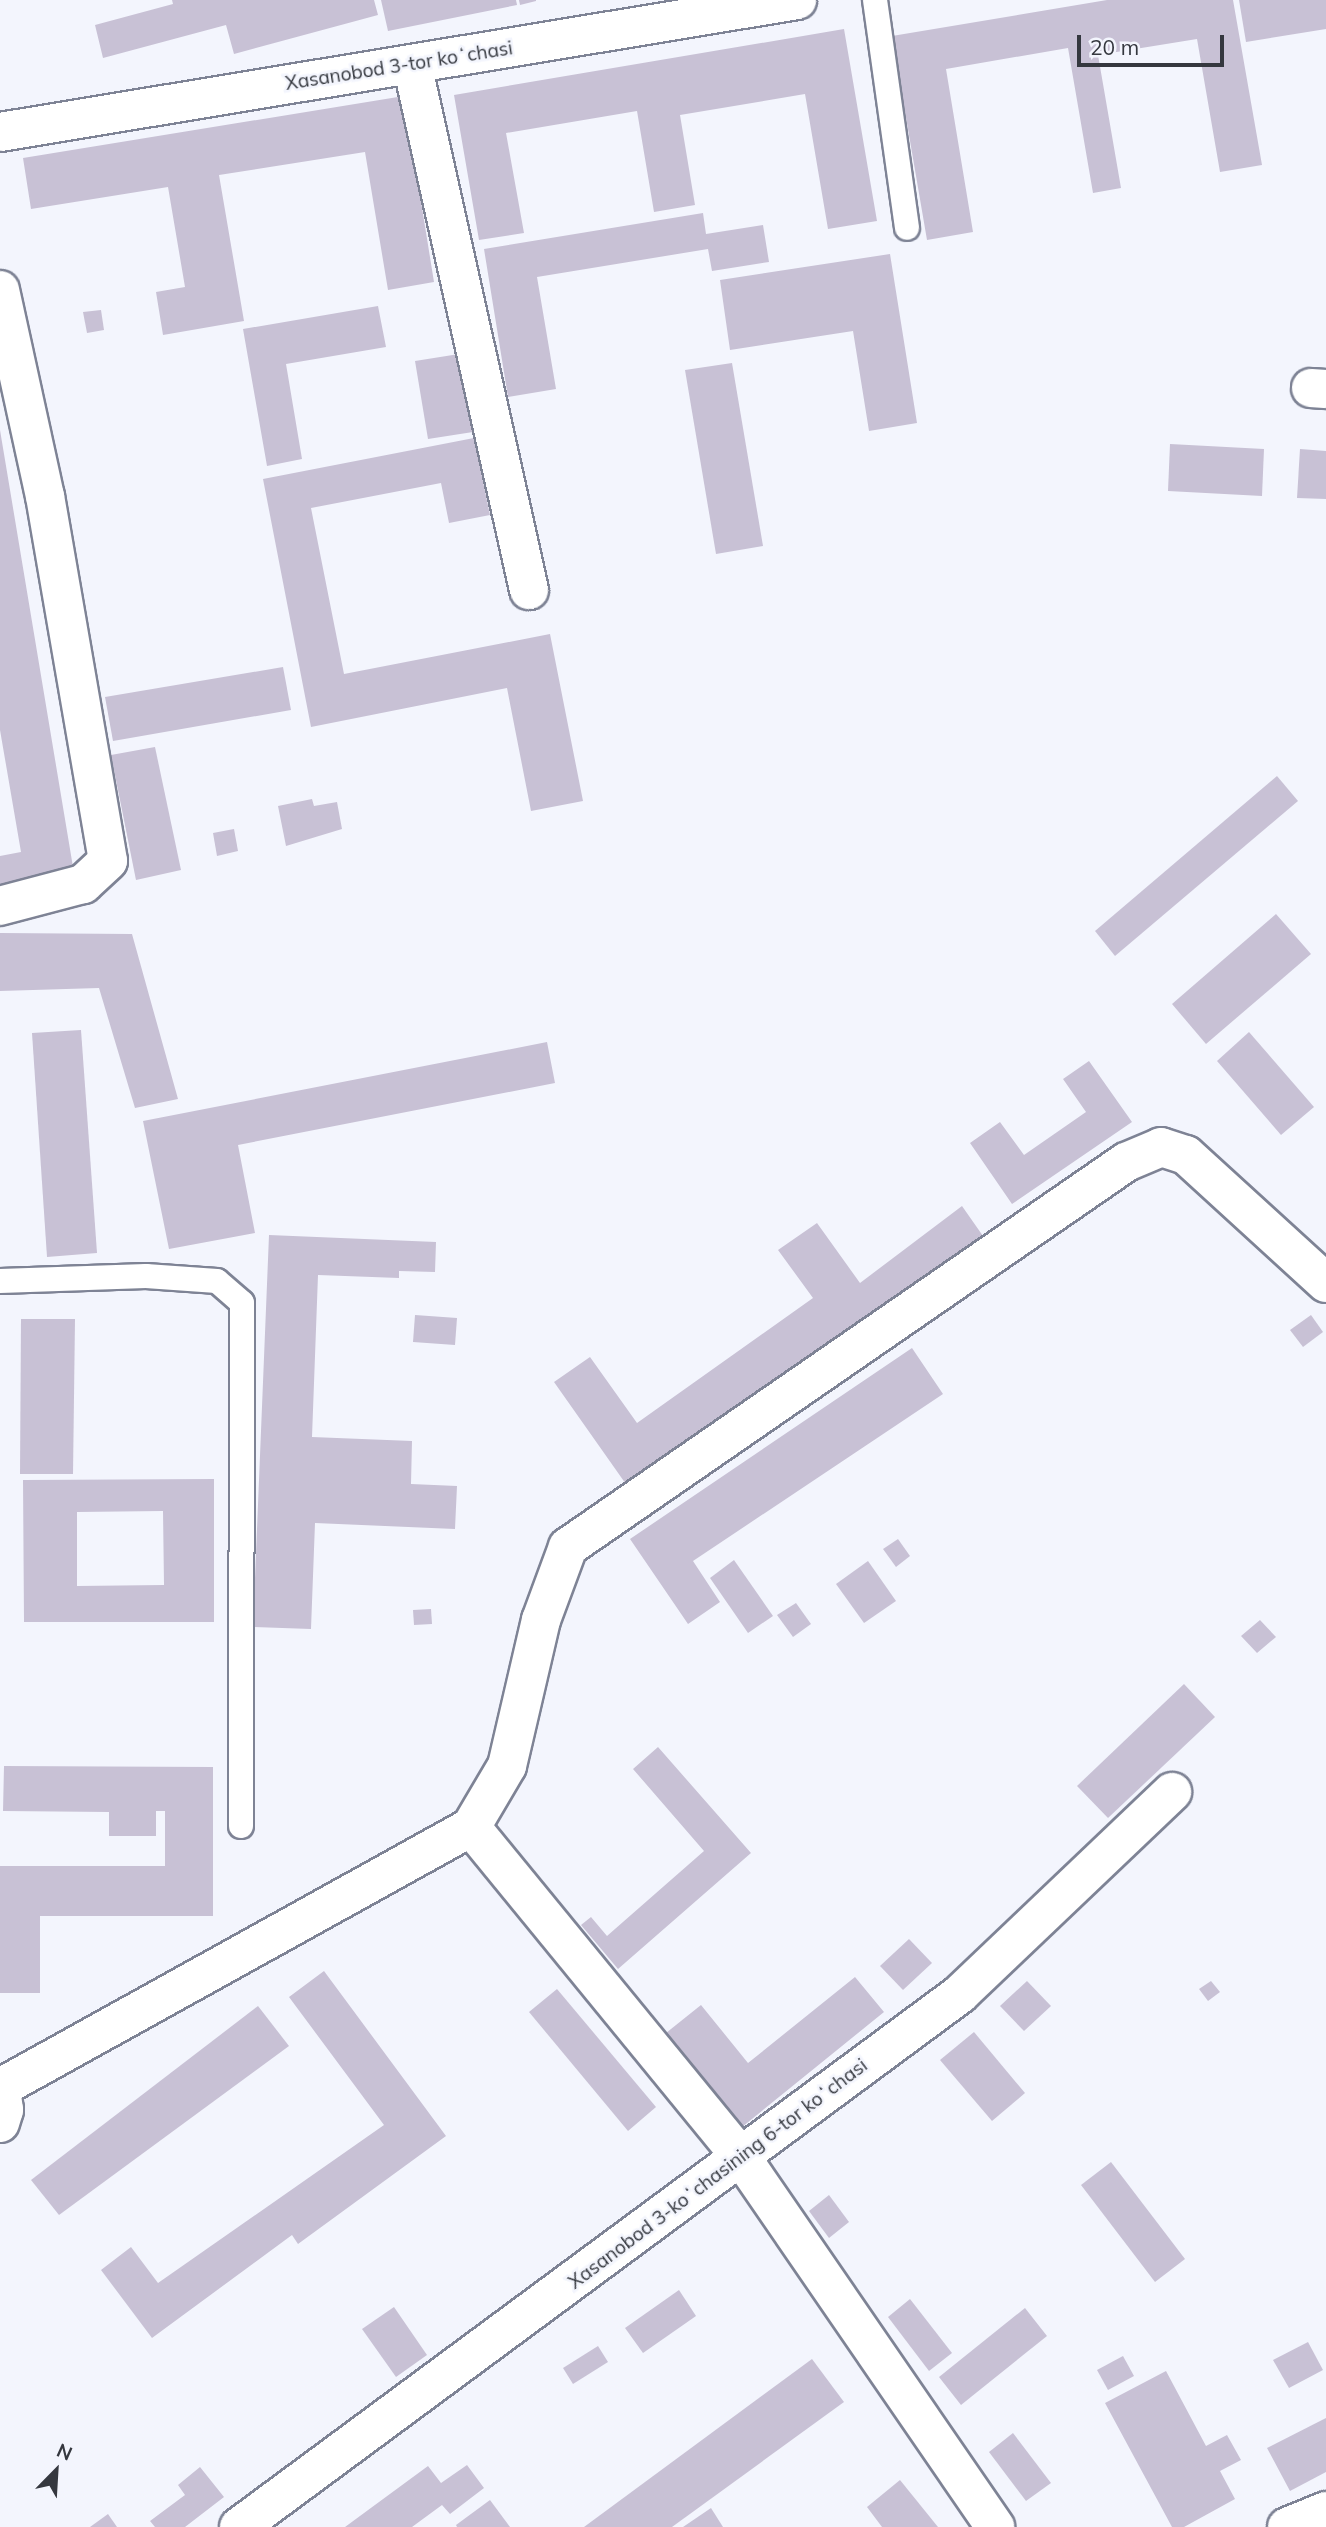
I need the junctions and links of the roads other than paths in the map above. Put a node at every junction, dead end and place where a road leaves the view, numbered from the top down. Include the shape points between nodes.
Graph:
1 (797, 0) edge
2 (875, 0) edge
3 (412, 64) junction
4 (0, 132) edge
5 (907, 228) dead end
6 (0, 290) edge
7 (528, 590) dead end
8 (0, 906) edge
9 (0, 1281) edge
10 (1326, 1283) edge
11 (1172, 1792) dead end
12 (240, 1826) dead end
13 (471, 1827) junction
14 (0, 2100) edge
15 (741, 2157) junction
16 (1326, 2511) edge
17 (239, 2527) edge
18 (995, 2527) edge
19 (1287, 2527) edge

1 - 3 street, Xasanobod 3-tor koʻchasi
2 - 5 lane
3 - 4 street, Xasanobod 3-tor koʻchasi
3 - 7 street
6 - 8 street via 45,496 108,861 83,884
9 - 12 lane via 146,1276 217,1281 242,1303
10 - 13 street via 1186,1155 1161,1147 1125,1161 568,1547 541,1620 507,1766
11 - 15 street, Xasanobod 3-koʻchasining 6-tor koʻchasi via 960,1994
13 - 14 street
13 - 15 street
15 - 17 street, Xasanobod 3-koʻchasining 6-tor koʻchasi
15 - 18 street
16 - 19 street

